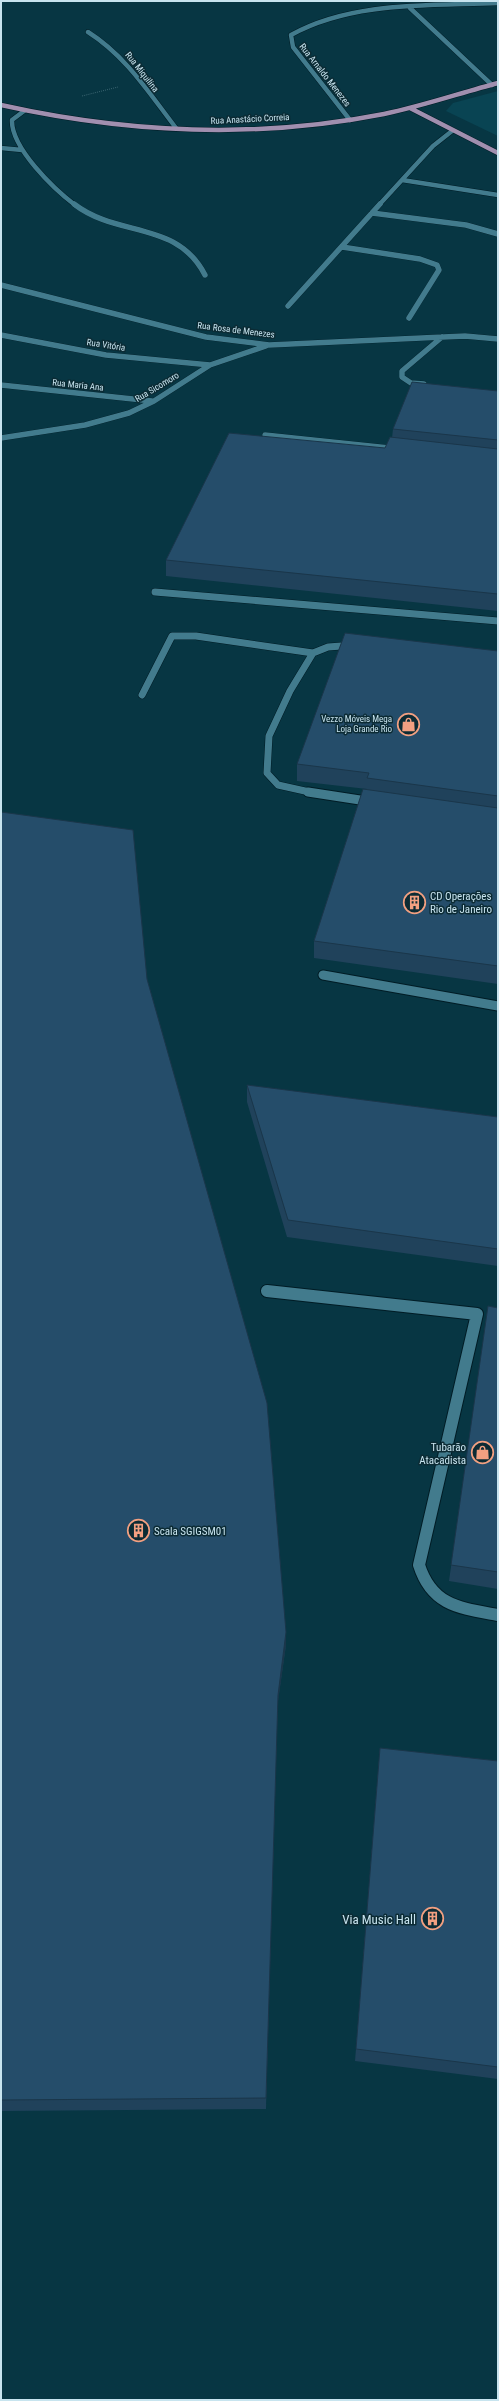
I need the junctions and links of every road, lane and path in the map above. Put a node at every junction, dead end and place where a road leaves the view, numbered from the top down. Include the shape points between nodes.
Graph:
1 (498, 4) edge
2 (410, 8) junction
3 (88, 32) dead end
4 (498, 83) edge
5 (492, 84) junction
6 (1, 105) edge
7 (410, 108) junction
8 (24, 111) junction
9 (350, 120) junction
10 (176, 128) junction
11 (452, 131) junction
12 (1, 148) edge
13 (22, 150) junction
14 (498, 153) edge
15 (402, 180) junction
16 (498, 196) edge
17 (372, 213) junction
18 (498, 234) edge
19 (342, 247) junction
20 (205, 275) dead end
21 (1, 285) edge
22 (288, 306) dead end
23 (409, 318) dead end
24 (1, 335) edge
25 (442, 337) junction
26 (498, 339) edge
27 (269, 345) junction
28 (210, 365) junction
29 (1, 385) edge
30 (435, 385) edge
31 (154, 401) junction
32 (265, 435) edge
33 (1, 438) edge
34 (405, 450) edge
35 (155, 592) dead end
36 (498, 621) edge
37 (361, 646) edge
38 (313, 653) junction
39 (142, 695) dead end
40 (383, 803) edge
41 (323, 975) dead end
42 (498, 1006) edge
43 (267, 1291) dead end
44 (477, 1314) junction
45 (491, 1314) edge
46 (498, 1615) edge

1 - 2 street, Rua Arnaldo Menezes
2 - 5 street
2 - 9 street, Rua Arnaldo Menezes via 318,20 301,27 291,35 293,48
3 - 10 street, Rua Miquilina via 101,39 124,61
4 - 5 main road, Rua Anastácio Correia
5 - 7 main road, Rua Anastácio Correia
6 - 8 main road, Rua Anastácio Correia
7 - 9 main road, Rua Anastácio Correia
7 - 11 main road
8 - 10 main road, Rua Anastácio Correia via 82,121
8 - 13 street via 12,120 11,126
9 - 10 main road, Rua Anastácio Correia via 214,130
11 - 14 main road
11 - 15 street via 442,137
12 - 13 street
13 - 20 street via 71,203 103,221 187,249 198,260
15 - 16 street
15 - 17 street
17 - 18 street via 466,225
17 - 19 street
19 - 22 street
19 - 23 street via 420,258 437,265 439,270
21 - 27 street, Rua Rosa de Menezes via 206,337
24 - 28 street, Rua Vitória via 106,355
25 - 26 street, Rua Rosa de Menezes
25 - 27 street, Rua Rosa de Menezes
25 - 30 street via 402,371 402,377 411,383
27 - 28 street, Rua Sicomoro
28 - 31 street, Rua Sicomoro
29 - 31 street, Rua Maria Ana
31 - 33 street, Rua Sicomoro via 129,413 85,425
32 - 34 street
35 - 36 street
37 - 38 street via 328,646
38 - 39 street via 196,636 172,636
38 - 40 street via 290,691 269,736 266,773 278,785 299,791
41 - 42 street
43 - 44 street
44 - 45 street
44 - 46 street via 419,1565 422,1580 432,1593 454,1607

